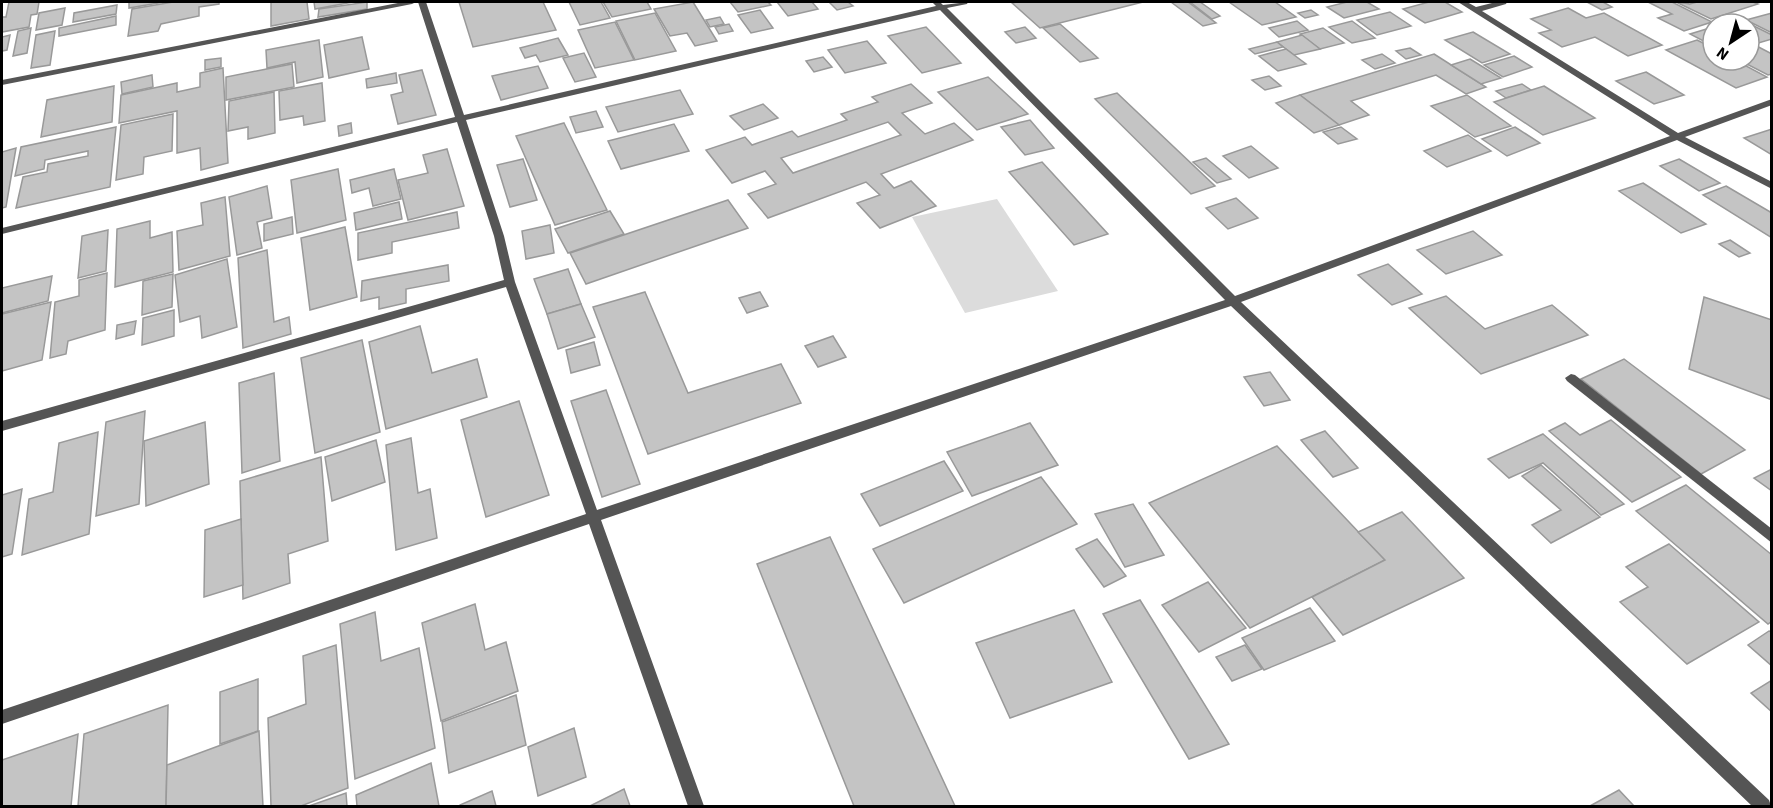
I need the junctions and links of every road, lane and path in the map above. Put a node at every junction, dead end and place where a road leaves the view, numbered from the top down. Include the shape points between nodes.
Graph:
1 (412, 2) edge
2 (422, 2) edge
3 (964, 2) edge
4 (1462, 2) edge
5 (1503, 2) edge
6 (939, 4) edge
7 (1476, 10) junction
8 (2, 83) edge
9 (1772, 102) edge
10 (460, 119) junction
11 (1676, 136) junction
12 (1772, 186) edge
13 (2, 231) edge
14 (510, 282) junction
15 (1233, 301) junction
16 (1571, 378) dead end
17 (2, 426) edge
18 (591, 517) junction
19 (1772, 537) edge
20 (2, 717) edge
21 (696, 807) edge
22 (1763, 807) edge

1 - 8 street
2 - 10 street
3 - 6 street
4 - 7 street
5 - 7 street
6 - 10 street
6 - 15 street
7 - 11 street
9 - 11 street
10 - 13 street
10 - 14 street
11 - 12 street
11 - 15 street
14 - 17 street
14 - 18 street
15 - 18 street
15 - 22 street
16 - 19 street
18 - 20 street
18 - 21 street

